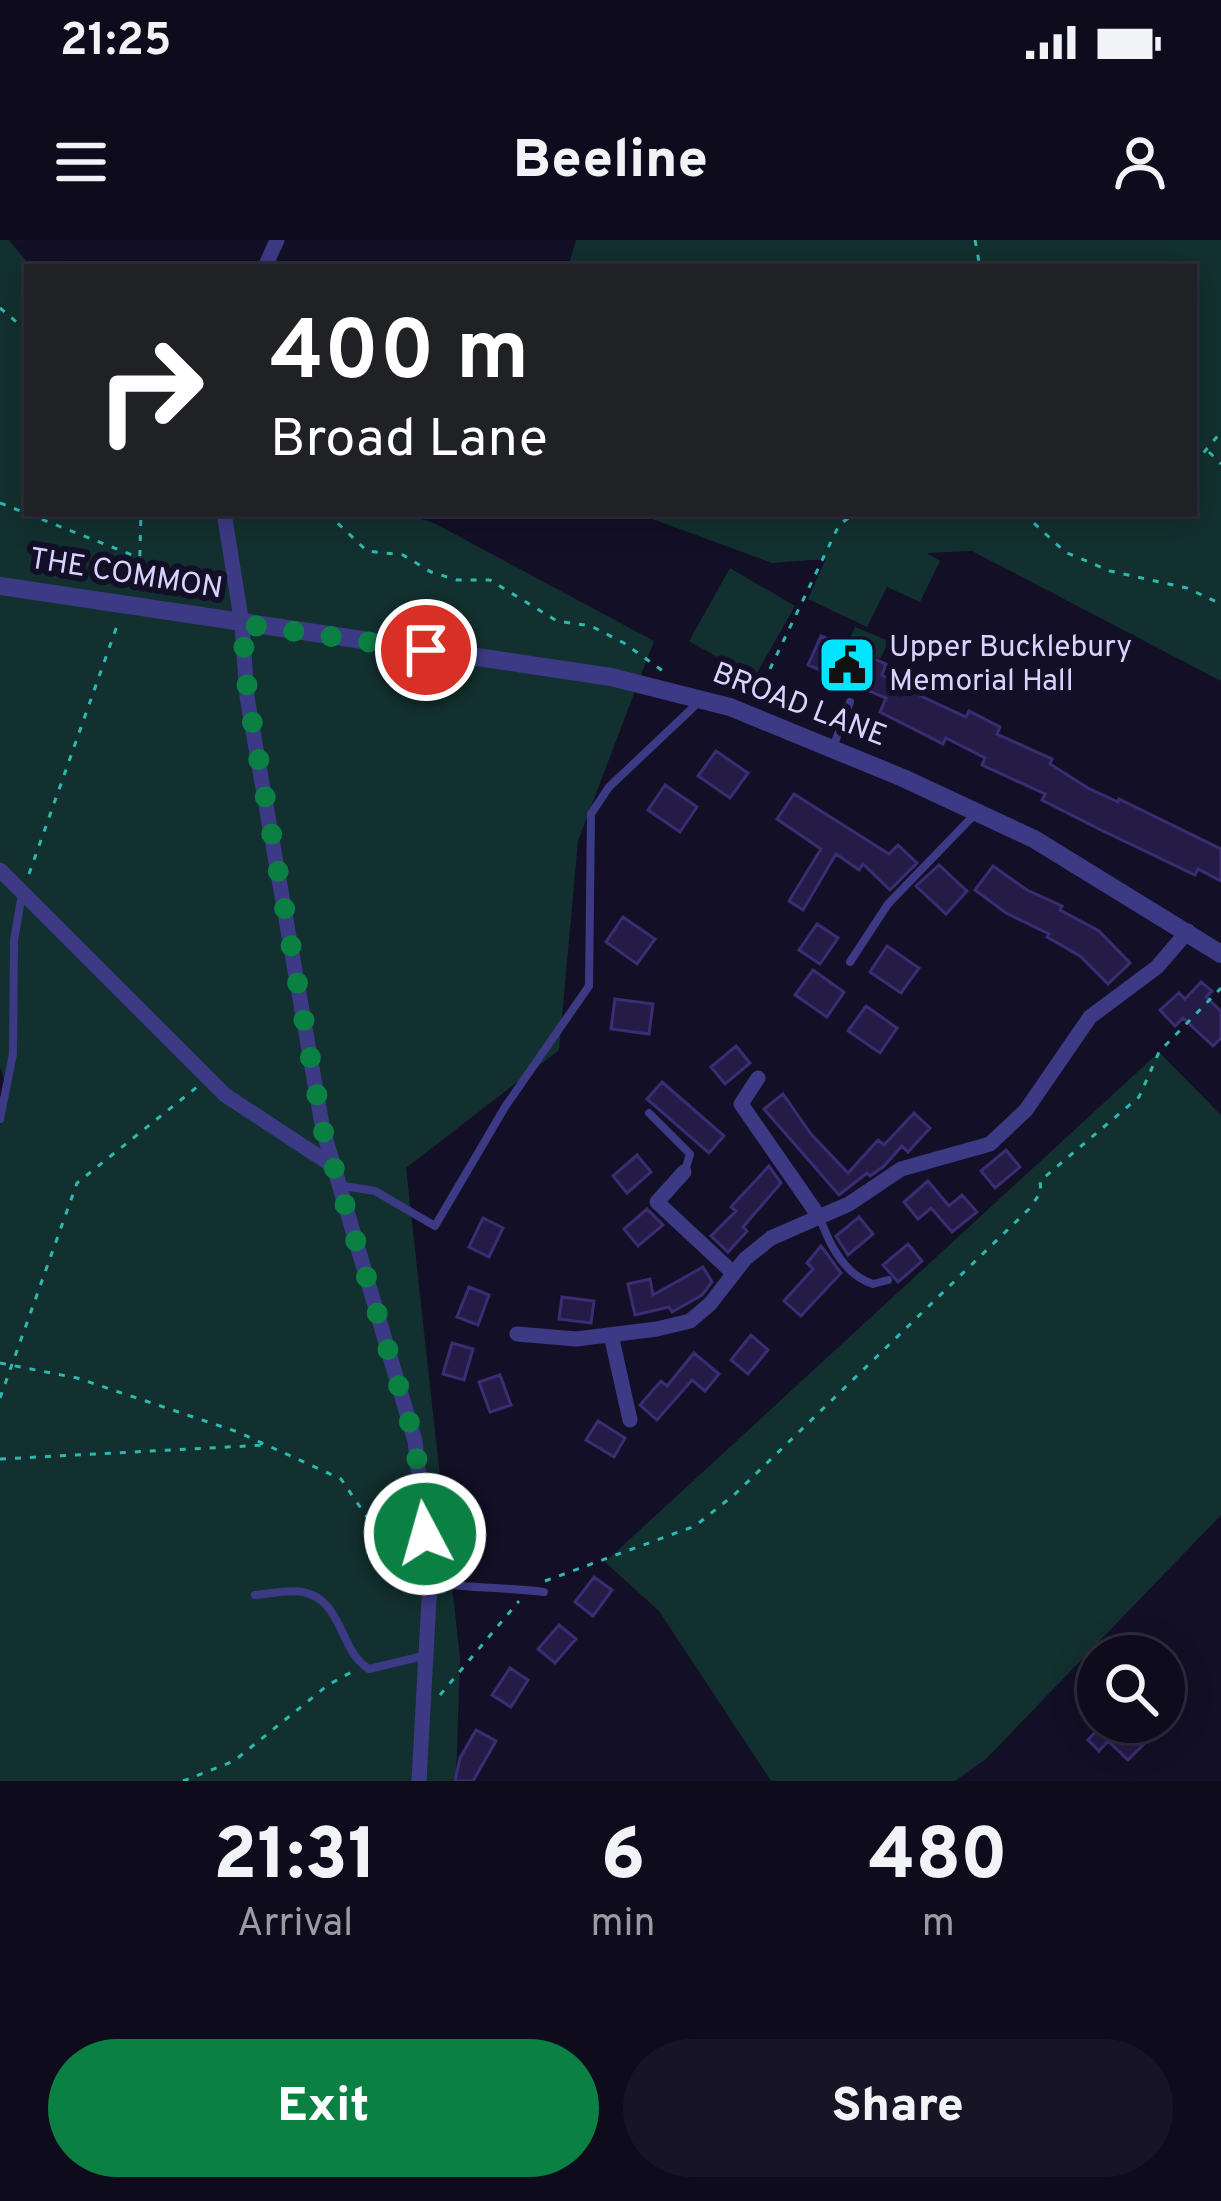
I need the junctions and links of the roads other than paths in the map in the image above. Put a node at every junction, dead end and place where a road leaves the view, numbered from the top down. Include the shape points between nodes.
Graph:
1 (224, 516) edge
2 (0, 586) edge
3 (242, 624) junction
4 (695, 697) junction
5 (850, 702) dead end
6 (833, 749) junction
7 (976, 812) junction
8 (0, 871) edge
9 (22, 893) junction
10 (1188, 931) junction
11 (1221, 954) edge
12 (850, 962) dead end
13 (758, 1078) dead end
14 (649, 1112) dead end
15 (0, 1119) edge
16 (330, 1164) junction
17 (684, 1172) joint
18 (337, 1185) junction
19 (818, 1215) junction
20 (733, 1274) junction
21 (888, 1280) dead end
22 (517, 1334) dead end
23 (611, 1335) junction
24 (629, 1420) dead end
25 (430, 1581) junction
26 (544, 1592) dead end
27 (255, 1595) dead end
28 (424, 1656) junction
29 (419, 1781) edge

1 - 3 street
2 - 3 street, THE COMMON
3 - 4 street, BROAD LANE via 611,677
3 - 16 street
4 - 6 street, BROAD LANE
4 - 18 lane via 591,814 589,986 435,1226 376,1190
5 - 6 lane
6 - 7 street, BROAD LANE
7 - 10 street, BROAD LANE
7 - 12 lane via 888,904
8 - 9 street
9 - 15 lane via 13,1054
9 - 16 street via 225,1095
10 - 11 street, BROAD LANE
10 - 19 street via 1157,967 1090,1017 1004,1135 976,1150 921,1160
13 - 19 street via 741,1104
14 - 17 lane via 690,1154
16 - 18 street
17 - 20 street via 657,1202
18 - 25 street via 415,1441
19 - 20 street via 771,1238
19 - 21 lane via 831,1248 855,1274 873,1284
20 - 23 street via 689,1321
22 - 23 street
23 - 24 street
25 - 26 lane
25 - 28 street
27 - 28 lane via 304,1592 326,1603 369,1669
28 - 29 street

